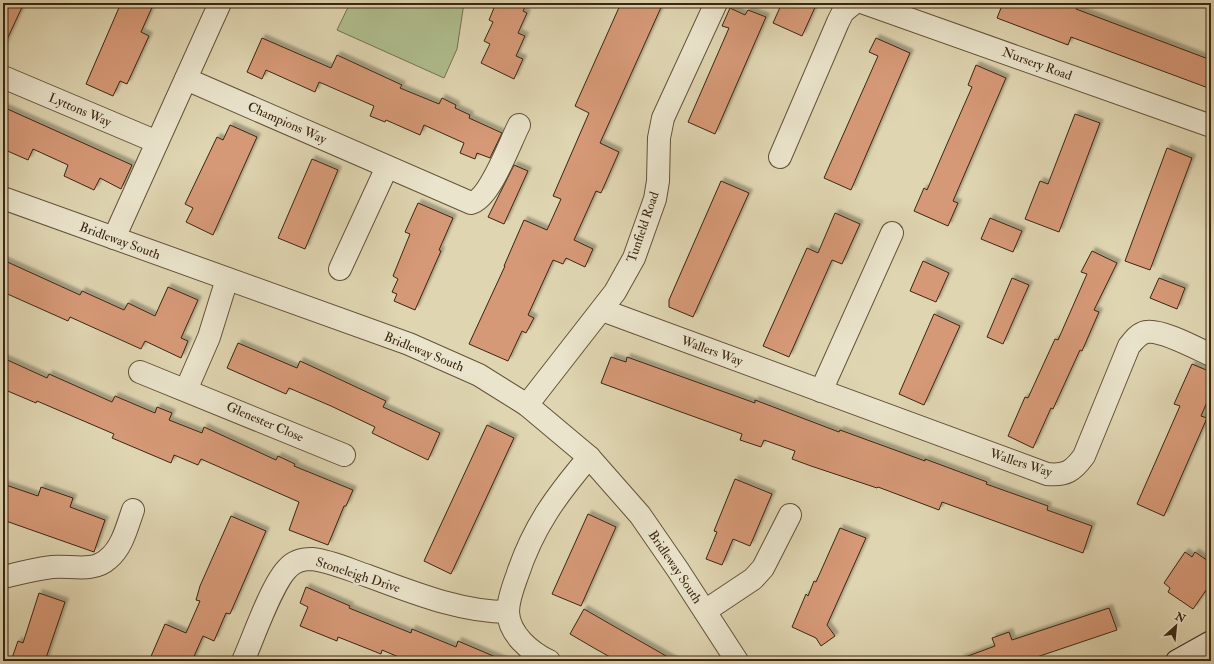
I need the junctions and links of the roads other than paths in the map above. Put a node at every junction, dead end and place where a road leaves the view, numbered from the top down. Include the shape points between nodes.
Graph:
1 (220, 3) edge
2 (716, 3) edge
3 (854, 3) edge
4 (864, 3) edge
5 (3, 77) edge
6 (186, 79) junction
7 (519, 125) dead end
8 (1211, 126) edge
9 (157, 142) junction
10 (780, 157) dead end
11 (387, 167) junction
12 (3, 198) edge
13 (892, 233) dead end
14 (114, 238) junction
15 (340, 269) dead end
16 (227, 279) junction
17 (602, 310) junction
18 (1211, 355) edge
19 (140, 372) dead end
20 (186, 390) junction
21 (821, 391) junction
22 (527, 405) junction
23 (344, 455) dead end
24 (589, 457) junction
25 (133, 510) dead end
26 (790, 515) dead end
27 (3, 578) edge
28 (705, 611) junction
29 (508, 612) junction
30 (1211, 642) edge
31 (538, 658) edge
32 (244, 661) edge
33 (737, 661) edge
34 (1177, 661) edge

1 - 6 street
2 - 17 street, Tunfield Road via 663,118 659,138 658,181 642,238 620,285
3 - 10 street via 843,12 838,22
4 - 8 street, Nursery Road
5 - 9 street, Lyttons Way
6 - 9 street
6 - 11 street, Champions Way
7 - 11 street, Champions Way via 491,183 477,202 465,201
9 - 14 street
11 - 15 street
12 - 14 street, Bridleway South
13 - 21 street
14 - 16 street, Bridleway South
16 - 20 street via 213,327
16 - 22 street, Bridleway South via 423,350 479,375
17 - 21 street, Wallers Way
17 - 22 street, Tunfield Road
18 - 21 street, Wallers Way via 1163,334 1147,332 1139,335 1129,346 1084,456 1073,469 1064,474 1047,474
19 - 20 street, Glenester Close
20 - 23 street, Glenester Close
22 - 24 street, Bridleway South
24 - 28 street, Bridleway South via 640,515
24 - 29 street via 541,520 520,565
25 - 27 street via 121,542 102,564 39,569
26 - 28 street via 763,568 748,582
28 - 33 street, Bridleway South
29 - 31 street via 514,629
29 - 32 street, Stoneleigh Drive via 468,608 415,593 329,563 303,559 288,567 278,581
30 - 34 street

